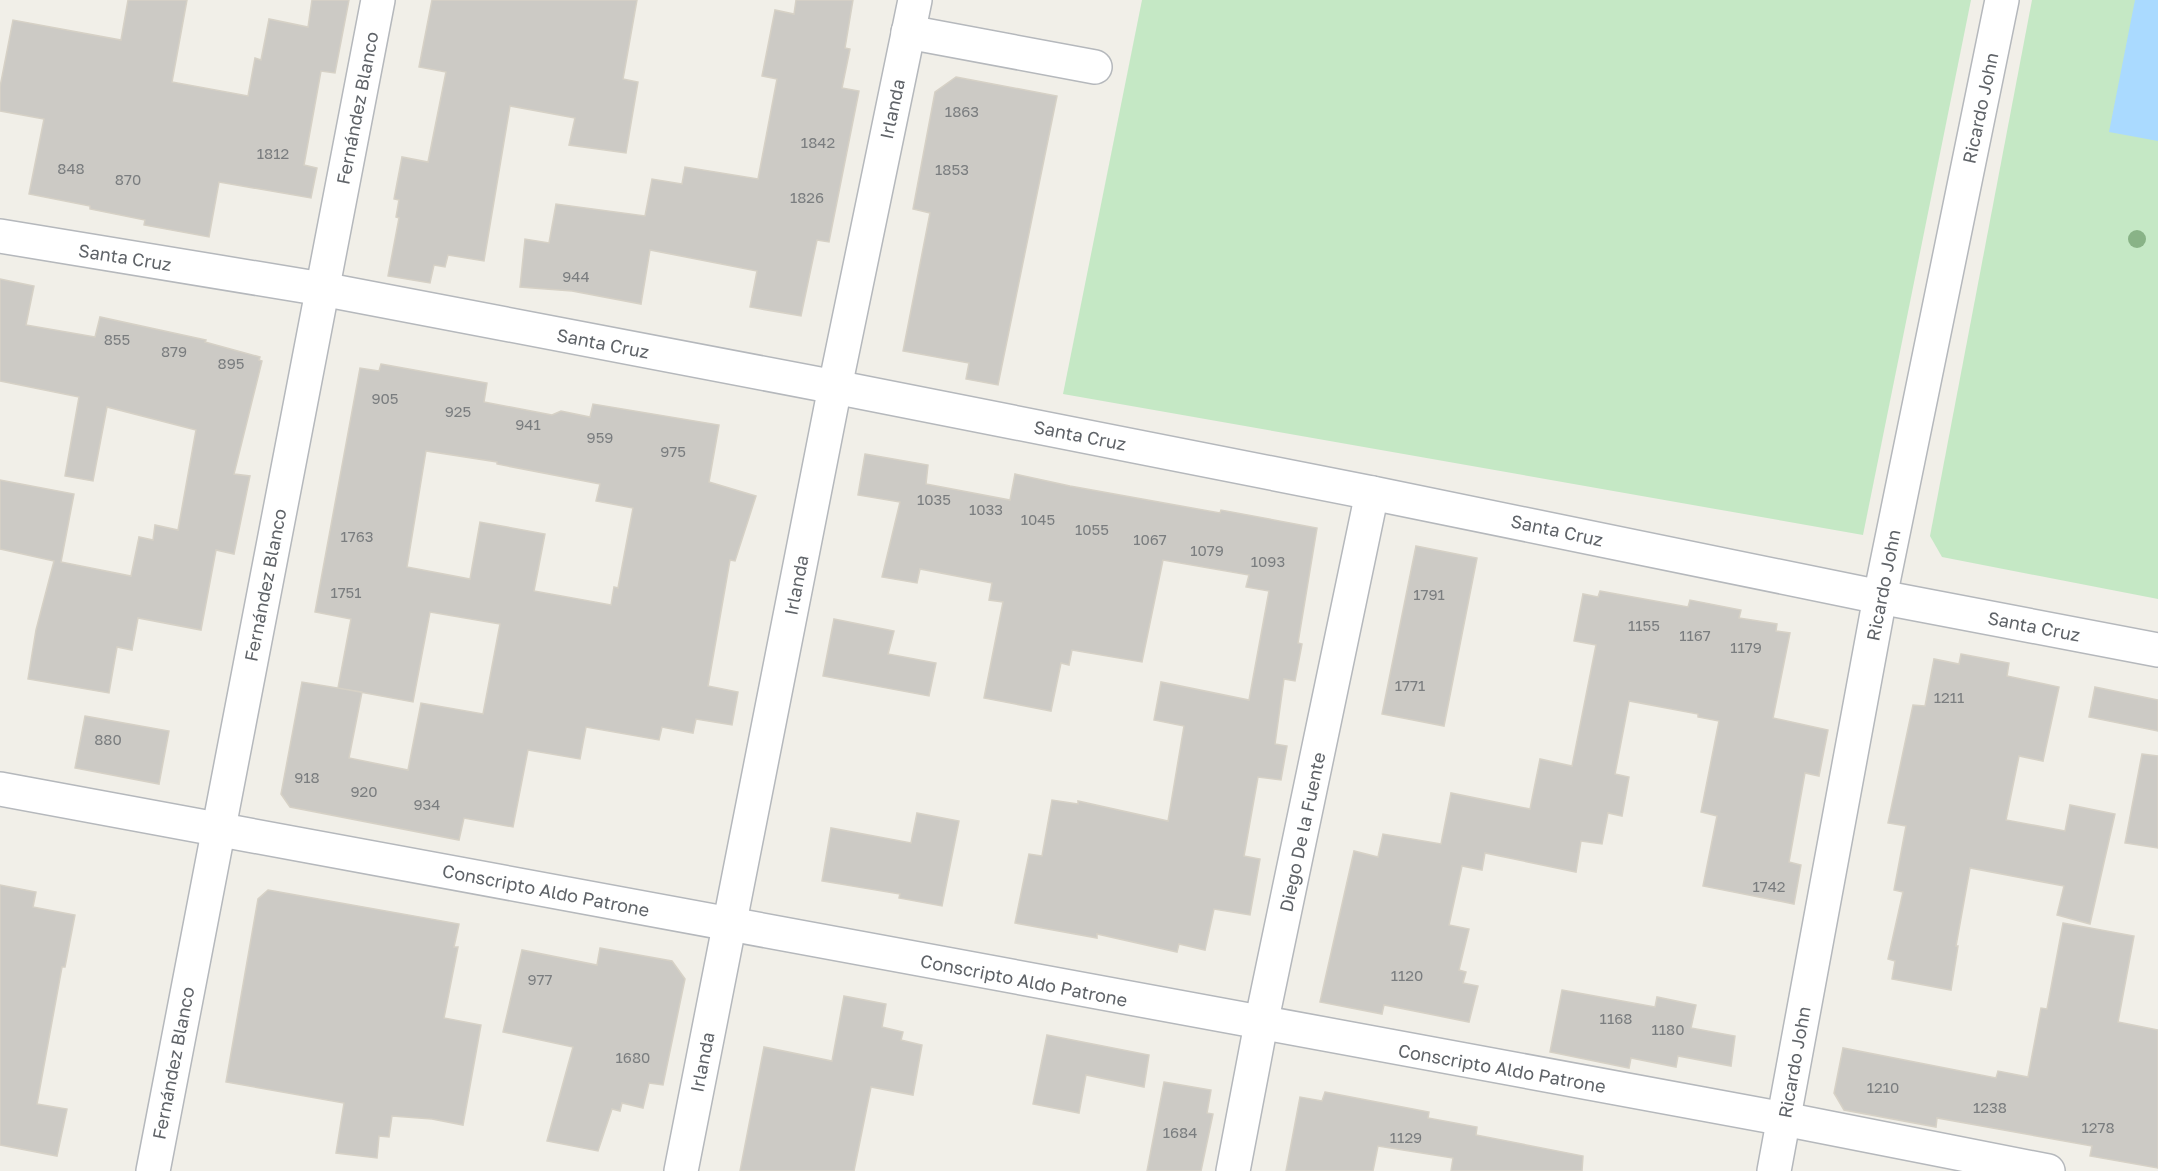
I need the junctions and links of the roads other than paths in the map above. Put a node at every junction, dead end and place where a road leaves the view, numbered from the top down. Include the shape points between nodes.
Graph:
1 (378, 0) edge
2 (915, 0) edge
3 (2002, 0) edge
4 (908, 32) junction
5 (1095, 67) dead end
6 (0, 236) edge
7 (322, 289) junction
8 (835, 387) junction
9 (1372, 493) junction
10 (1880, 597) junction
11 (2158, 650) edge
12 (0, 789) edge
13 (217, 828) junction
14 (729, 925) junction
15 (1261, 1024) junction
16 (1784, 1119) junction
17 (153, 1171) edge
18 (681, 1171) edge
19 (1233, 1171) edge
20 (1774, 1171) edge
21 (2048, 1171) edge

1 - 7 street, Fernández Blanco
2 - 4 street, Irlanda
3 - 10 street, Ricardo John
4 - 5 street
4 - 8 street, Irlanda
6 - 7 street, Santa Cruz
7 - 8 street, Santa Cruz
7 - 13 street, Fernández Blanco
8 - 9 street, Santa Cruz
8 - 14 street, Irlanda
9 - 10 street, Santa Cruz
9 - 15 street, Diego De la Fuente
10 - 11 street, Santa Cruz
10 - 16 street, Ricardo John
12 - 13 street, Conscripto Aldo Patrone
13 - 14 street, Conscripto Aldo Patrone
13 - 17 street, Fernández Blanco
14 - 15 street, Conscripto Aldo Patrone
14 - 18 street, Irlanda
15 - 16 street, Conscripto Aldo Patrone
15 - 19 street, Diego De la Fuente
16 - 20 street, Ricardo John
16 - 21 street, Conscripto Aldo Patrone

